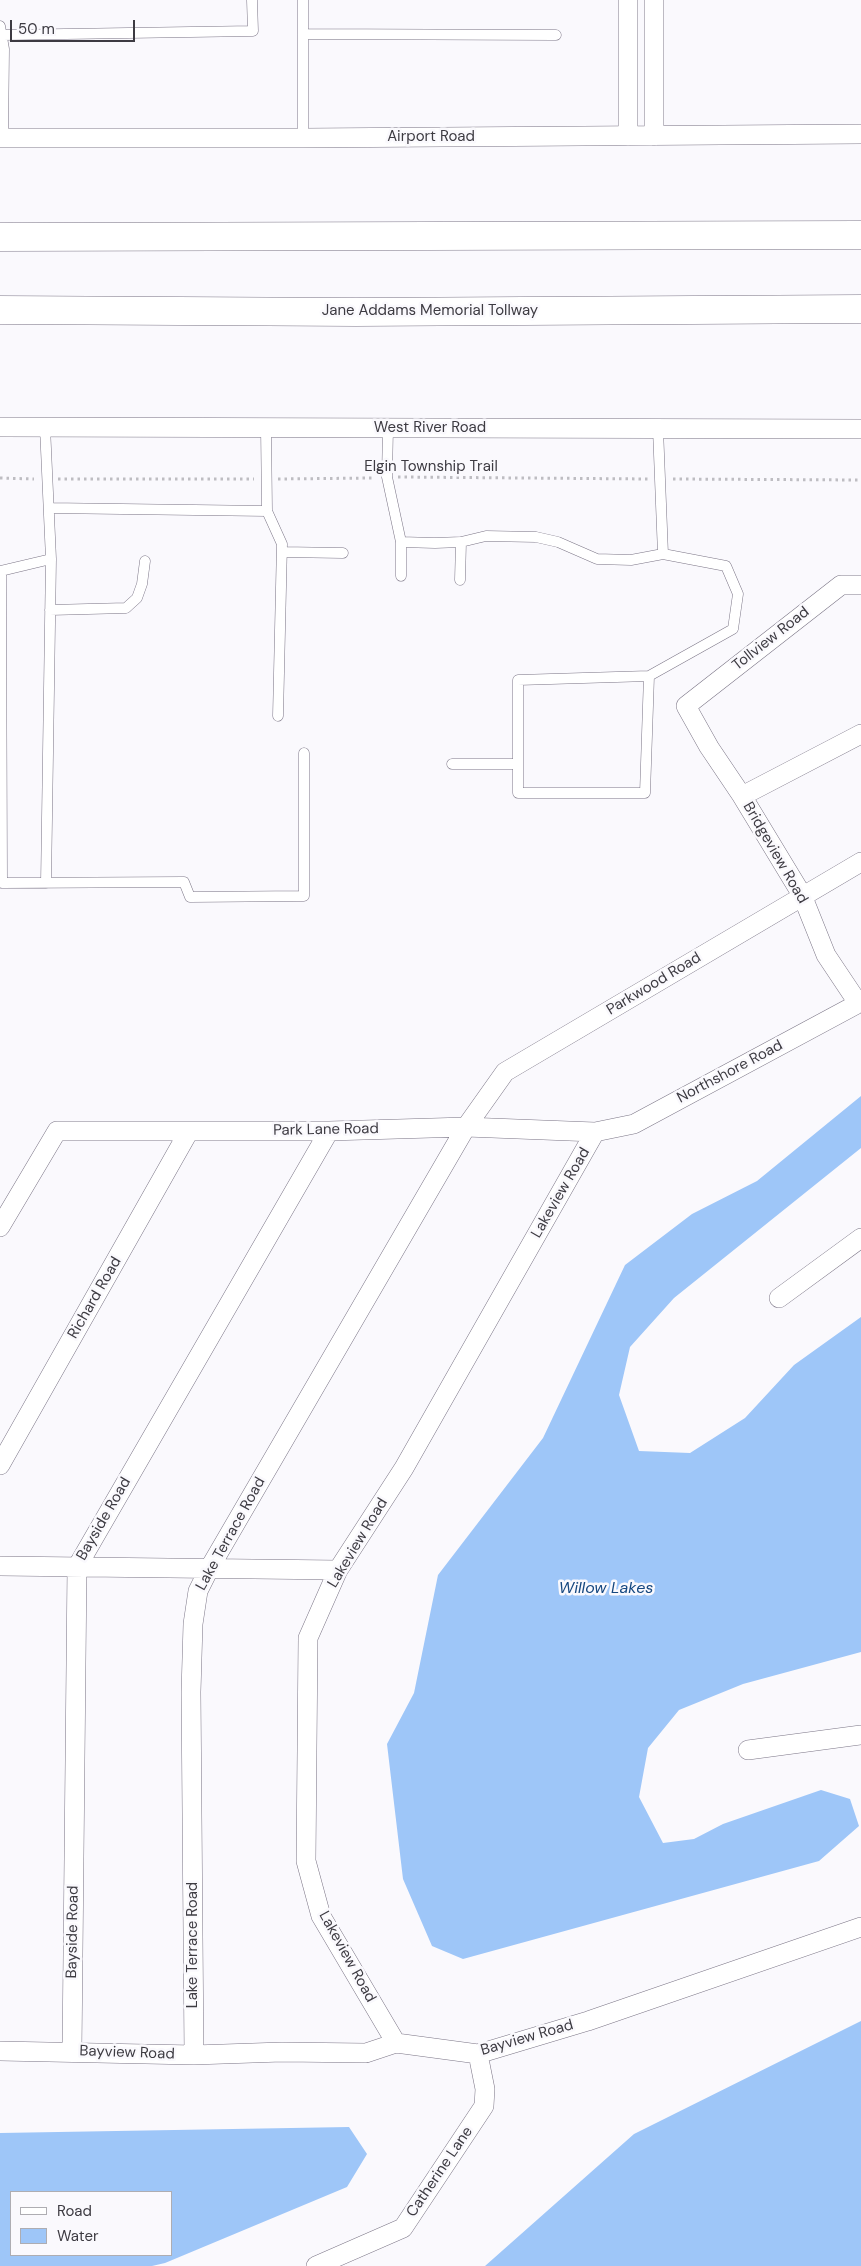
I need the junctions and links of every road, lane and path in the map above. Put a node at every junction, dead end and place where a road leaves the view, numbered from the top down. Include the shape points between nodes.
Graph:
1 (252, 0) edge
2 (303, 0) edge
3 (628, 0) edge
4 (654, 0) edge
5 (2, 30) edge
6 (303, 34) junction
7 (556, 35) dead end
8 (861, 134) edge
9 (628, 136) junction
10 (654, 136) junction
11 (2, 138) edge
12 (303, 138) junction
13 (861, 235) edge
14 (0, 237) edge
15 (861, 309) edge
16 (0, 312) edge
17 (0, 427) edge
18 (46, 427) junction
19 (266, 428) junction
20 (388, 428) junction
21 (658, 429) junction
22 (861, 429) edge
23 (387, 477) junction
24 (0, 478) edge
25 (49, 479) junction
26 (267, 479) junction
27 (661, 479) junction
28 (861, 480) edge
29 (50, 508) junction
30 (267, 511) junction
31 (401, 542) junction
32 (461, 542) junction
33 (282, 552) junction
34 (343, 553) dead end
35 (663, 554) junction
36 (51, 560) junction
37 (145, 561) dead end
38 (401, 576) dead end
39 (460, 580) dead end
40 (861, 585) edge
41 (50, 610) junction
42 (649, 676) junction
43 (686, 706) joint
44 (278, 716) dead end
45 (861, 734) edge
46 (304, 753) dead end
47 (452, 764) dead end
48 (517, 764) junction
49 (742, 796) junction
50 (861, 862) edge
51 (46, 883) junction
52 (802, 895) junction
53 (860, 1003) edge
54 (466, 1127) junction
55 (190, 1131) junction
56 (329, 1131) junction
57 (595, 1132) junction
58 (0, 1227) edge
59 (861, 1238) edge
60 (779, 1298) dead end
61 (0, 1465) edge
62 (0, 1566) edge
63 (77, 1567) junction
64 (209, 1569) junction
65 (338, 1570) junction
66 (861, 1735) edge
67 (748, 1750) dead end
68 (861, 1927) edge
69 (396, 2043) junction
70 (0, 2051) edge
71 (72, 2051) junction
72 (478, 2054) junction
73 (194, 2055) junction
74 (316, 2266) edge

1 - 5 lane via 252,31
2 - 6 lane
3 - 9 street
4 - 10 street
5 - 11 lane
6 - 7 lane
6 - 12 lane
8 - 10 street, Airport Road
9 - 10 street, Airport Road
9 - 12 street, Airport Road
11 - 12 street, Airport Road
13 - 14 highway
15 - 16 highway, Jane Addams Memorial Tollway
17 - 18 street, West River Road
18 - 19 street, West River Road
18 - 25 lane
19 - 20 street, West River Road
19 - 26 lane
20 - 21 street, West River Road
20 - 23 lane
21 - 22 street, West River Road
21 - 27 lane
23 - 26 path, Elgin Township Trail
23 - 27 path, Elgin Township Trail
23 - 31 lane
24 - 25 path, Elgin Township Trail
25 - 26 path, Elgin Township Trail
25 - 29 lane
26 - 30 lane
27 - 28 path, Elgin Township Trail
27 - 35 lane
29 - 30 lane
29 - 36 lane
30 - 33 lane via 282,544
31 - 32 lane
31 - 38 lane
32 - 35 lane via 486,536 536,537 558,542 597,559 631,560
32 - 39 lane
33 - 34 lane
33 - 44 lane
35 - 42 lane via 726,566 738,594 732,629
36 - 41 lane
36 - 51 lane via 1,571 2,883
37 - 41 lane via 137,598 126,608
40 - 43 street, Tollview Road via 842,585
41 - 51 lane
42 - 48 lane via 518,680
42 - 48 lane via 645,793 518,793
43 - 49 street, Bridgeview Road
45 - 49 street
46 - 51 lane via 304,896 190,898 184,882
47 - 48 lane
49 - 52 street, Bridgeview Road
50 - 52 street, Parkwood Road
52 - 53 street, Bridgeview Road via 826,955
52 - 54 street, Parkwood Road via 505,1072
53 - 57 street, Northshore Road via 634,1124
54 - 56 street, Park Lane Road
54 - 57 street, Park Lane Road
54 - 64 street, Lake Terrace Road
55 - 56 street, Park Lane Road
55 - 58 street, Park Lane Road via 57,1131
55 - 61 street, Richard Road
56 - 63 street, Bayside Road
57 - 65 street, Lakeview Road via 404,1468
59 - 60 street
62 - 63 street
63 - 64 street
63 - 71 street, Bayside Road
64 - 65 street
64 - 73 street, Lake Terrace Road via 198,1591 192,1634
65 - 69 street, Lakeview Road via 308,1638 306,1861 321,1916
66 - 67 street
68 - 72 street, Bayview Road via 588,2021
69 - 72 street, Bayview Road
69 - 73 street, Bayview Road via 366,2053
70 - 71 street, Bayview Road
71 - 73 street, Bayview Road
72 - 74 street, Catherine Lane via 485,2089 484,2106 403,2228

